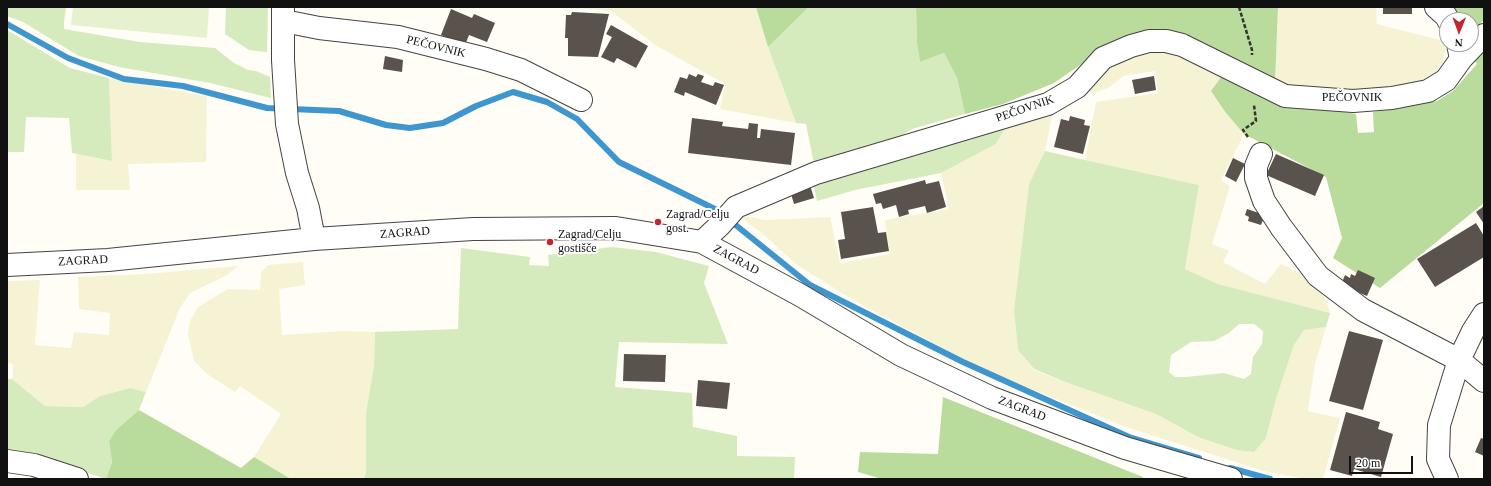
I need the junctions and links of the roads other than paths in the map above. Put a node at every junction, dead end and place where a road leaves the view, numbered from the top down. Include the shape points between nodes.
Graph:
1 (284, 14) edge
2 (1459, 52) edge
3 (581, 100) dead end
4 (1261, 154) dead end
5 (314, 239) junction
6 (702, 242) junction
7 (7, 265) edge
8 (1484, 314) edge
9 (1459, 360) junction
10 (1484, 381) edge
11 (7, 461) edge
12 (77, 479) edge
13 (1231, 479) edge
14 (1447, 479) edge

1 - 3 street, PEČOVNIK via 319,28 398,38 486,59 521,70
1 - 5 street, PEČOVNIK via 283,60 287,124
2 - 6 street, PEČOVNIK via 1446,80 1428,91 1392,98 1352,101 1285,96 1182,46 1166,41 1143,42 1102,58 1077,87 1048,104 816,173 736,207
4 - 9 street via 1256,166 1256,178 1264,201 1318,276 1363,310
5 - 6 street, ZAGRAD via 473,229 616,228
5 - 7 street, ZAGRAD via 108,260
6 - 13 street, ZAGRAD via 800,295 901,355 992,398 1125,448
8 - 9 street
9 - 10 street
9 - 14 street via 1440,425 1438,459
11 - 12 street via 34,465

